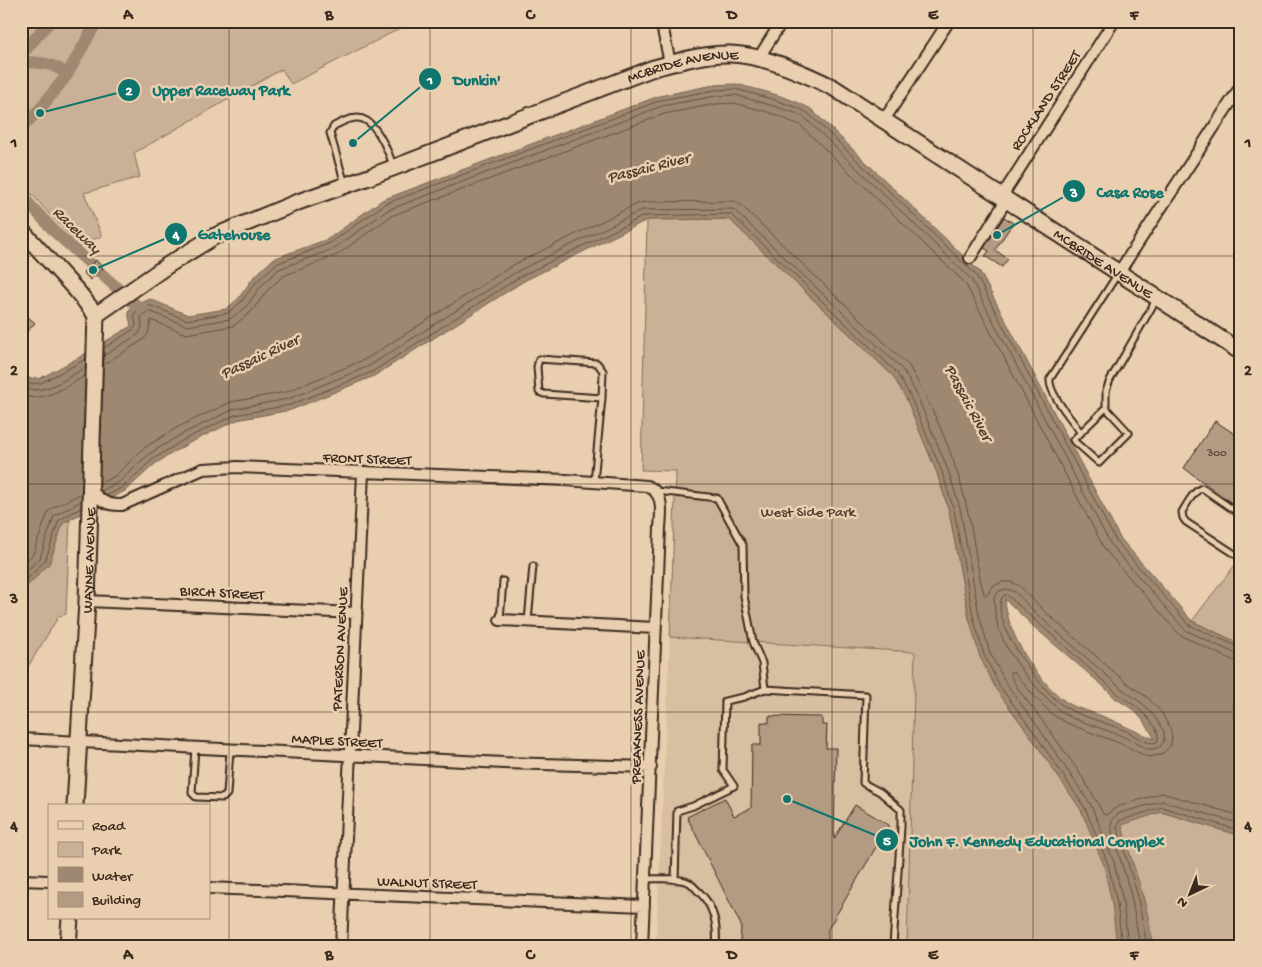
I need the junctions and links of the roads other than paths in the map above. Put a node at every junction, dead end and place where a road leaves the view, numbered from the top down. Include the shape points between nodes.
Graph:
1 (661, 21) edge
2 (782, 21) edge
3 (949, 21) edge
4 (1114, 21) edge
5 (758, 59) junction
6 (670, 63) junction
7 (1241, 86) edge
8 (884, 120) junction
9 (394, 167) junction
10 (345, 185) junction
11 (1005, 197) junction
12 (21, 230) edge
13 (970, 258) dead end
14 (1119, 272) junction
15 (1158, 297) junction
16 (96, 315) junction
17 (1239, 347) edge
18 (602, 398) junction
19 (1106, 408) junction
20 (1081, 433) junction
21 (363, 473) junction
22 (594, 482) junction
23 (90, 487) junction
24 (656, 491) junction
25 (1241, 515) edge
26 (1241, 558) edge
27 (533, 566) dead end
28 (503, 581) dead end
29 (86, 601) junction
30 (356, 613) junction
31 (500, 620) joint
32 (528, 621) junction
33 (655, 628) junction
34 (765, 689) junction
35 (21, 739) edge
36 (77, 742) junction
37 (195, 748) junction
38 (230, 750) junction
39 (349, 755) junction
40 (651, 767) junction
41 (75, 804) edge
42 (645, 879) junction
43 (21, 880) edge
44 (675, 880) junction
45 (48, 881) edge
46 (210, 888) edge
47 (343, 894) junction
48 (644, 906) junction
49 (70, 920) edge
50 (68, 946) edge
51 (340, 946) edge
52 (642, 946) edge
53 (716, 946) edge
54 (893, 946) edge

1 - 6 street
2 - 5 street
3 - 8 street
4 - 11 street, ROCKLAND STREET
5 - 6 main road, MCBRIDE AVENUE via 731,54
5 - 8 main road, MCBRIDE AVENUE via 805,74 834,88
6 - 9 main road, MCBRIDE AVENUE
7 - 14 street
8 - 11 main road, MCBRIDE AVENUE
9 - 10 main road, MCBRIDE AVENUE
9 - 10 lane via 382,138 365,120 356,118 334,126 330,134
10 - 16 main road, MCBRIDE AVENUE via 215,236
11 - 13 street, ROCKLAND STREET
11 - 14 main road, MCBRIDE AVENUE
12 - 16 main road
14 - 15 main road, MCBRIDE AVENUE
14 - 20 lane via 1050,378 1054,394
15 - 17 main road, MCBRIDE AVENUE
15 - 19 lane via 1110,380
16 - 23 main road, WAYNE AVENUE
18 - 18 lane via 603,371 597,363 539,359 536,367 539,392
18 - 22 lane
19 - 20 lane
19 - 20 lane via 1129,433 1099,463 1073,440
21 - 22 street, FRONT STREET
21 - 23 street, FRONT STREET via 237,467 203,469 131,502 113,506 102,501
21 - 30 street, PATERSON AVENUE
22 - 24 street, FRONT STREET via 647,486
23 - 29 main road, WAYNE AVENUE
24 - 33 street, PREAKNESS AVENUE via 661,502
24 - 34 lane via 716,498 743,545 744,596 753,642 762,663
25 - 26 lane via 1202,488 1195,492 1182,512 1186,522
27 - 32 lane
28 - 31 lane
29 - 30 street, BIRCH STREET
29 - 36 main road, WAYNE AVENUE
30 - 39 street, PATERSON AVENUE
31 - 32 street
32 - 33 street
33 - 40 street, PREAKNESS AVENUE
34 - 44 lane via 725,701 723,770 734,786 677,811
34 - 54 lane via 866,695 863,783 880,792 901,810
35 - 36 street, MAPLE STREET
36 - 37 street, MAPLE STREET
36 - 41 main road, WAYNE AVENUE
37 - 38 street, MAPLE STREET
37 - 38 lane via 192,793 196,797 223,798 227,794
38 - 39 street, MAPLE STREET
39 - 40 street, MAPLE STREET
39 - 47 street, PATERSON AVENUE
40 - 42 street, PREAKNESS AVENUE
42 - 44 lane
42 - 48 street, PREAKNESS AVENUE
43 - 45 street
44 - 53 lane via 688,882 705,897 714,912
46 - 47 street, WALNUT STREET
47 - 48 street, WALNUT STREET
47 - 51 street, PATERSON AVENUE
48 - 52 street, PREAKNESS AVENUE
49 - 50 main road

